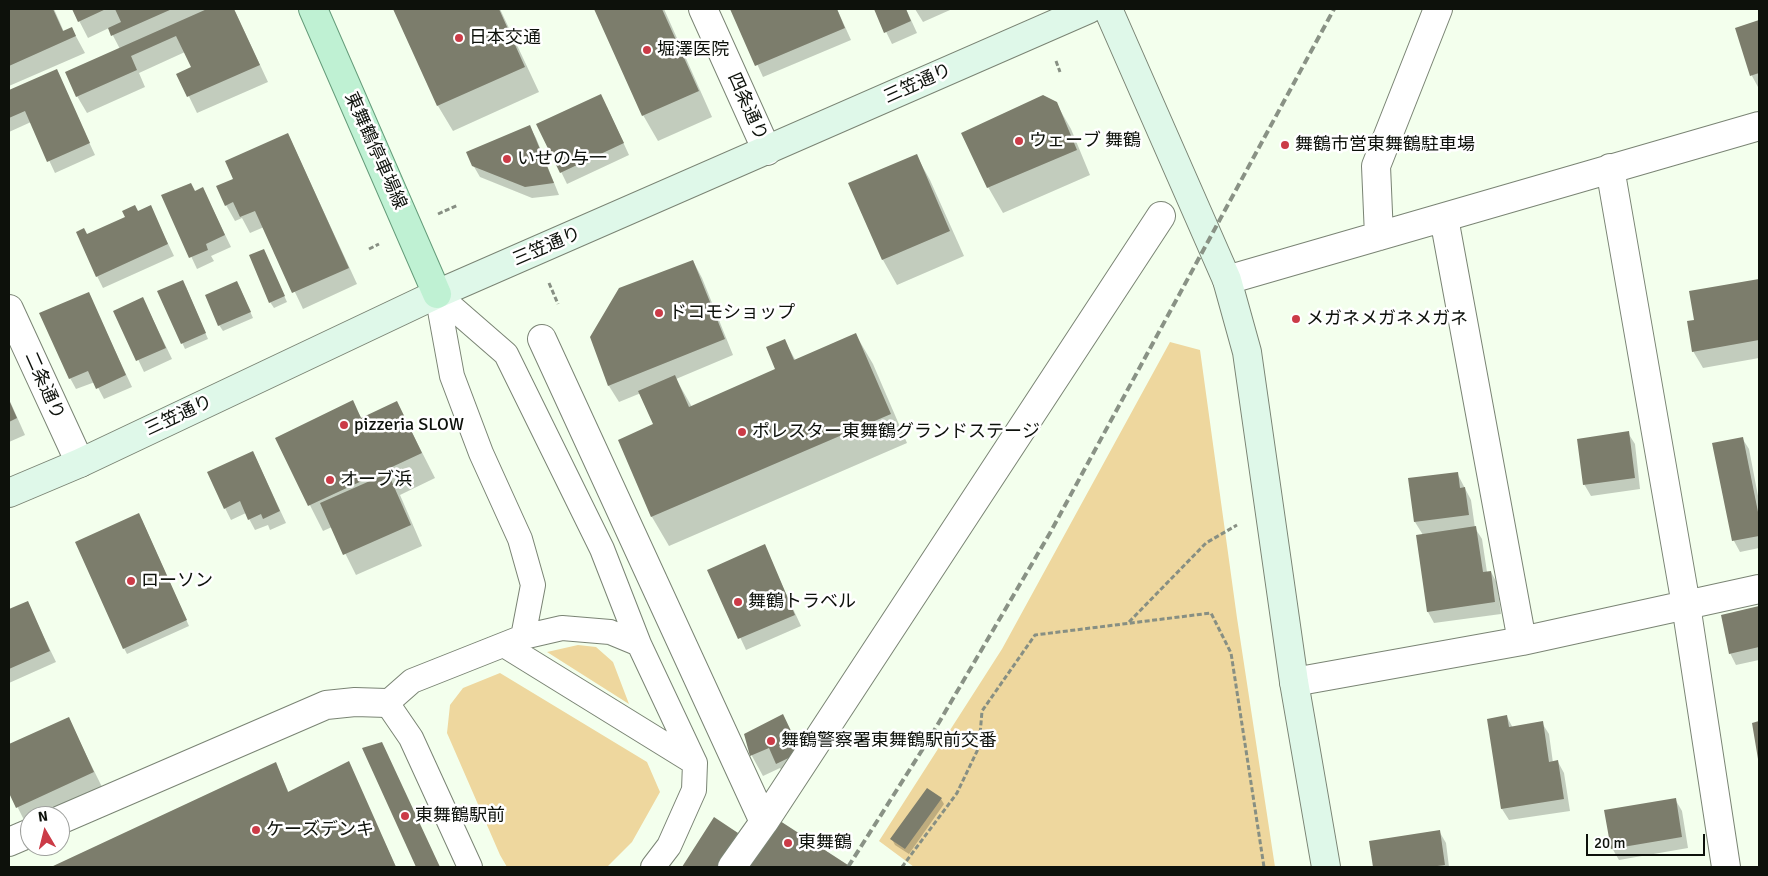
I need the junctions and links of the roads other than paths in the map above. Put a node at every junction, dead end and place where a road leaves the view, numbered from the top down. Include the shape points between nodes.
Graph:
1 (313, 9) edge
2 (703, 9) edge
3 (1090, 9) edge
4 (1108, 9) edge
5 (1438, 9) edge
6 (1759, 126) edge
7 (767, 151) junction
8 (1610, 168) junction
9 (1161, 216) dead end
10 (1444, 218) junction
11 (1379, 236) junction
12 (1227, 280) junction
13 (438, 294) junction
14 (9, 309) edge
15 (542, 339) dead end
16 (80, 463) junction
17 (9, 493) edge
18 (1759, 589) edge
19 (1686, 605) junction
20 (514, 641) junction
21 (1522, 641) junction
22 (639, 644) junction
23 (1294, 682) junction
24 (387, 703) junction
25 (694, 763) junction
26 (70, 816) edge
27 (764, 822) junction
28 (470, 867) edge
29 (652, 867) edge
30 (732, 867) edge
31 (1326, 867) edge
32 (1726, 867) edge

1 - 13 main road, 東舞鶴停車場線
2 - 7 street, 四条通り
3 - 7 street, 三笠通り
4 - 12 street
5 - 11 street via 1376,166
6 - 8 street
7 - 13 street, 三笠通り
8 - 10 street
8 - 19 street
9 - 27 street
10 - 11 street
10 - 21 street
11 - 12 street
12 - 23 street via 1247,352
13 - 16 street, 三笠通り
13 - 20 lane via 452,376 481,453 520,539 532,585
13 - 22 lane via 506,354 602,549
14 - 16 street, 二条通り
15 - 27 street
16 - 17 street, 三笠通り
18 - 19 street
19 - 21 street
19 - 32 street
20 - 22 lane via 562,628 610,632
20 - 24 lane via 412,680
20 - 25 lane
21 - 23 street
22 - 25 lane
23 - 31 street
24 - 26 street via 326,705
24 - 28 lane via 410,738
25 - 29 lane via 694,790 669,846
27 - 30 street

